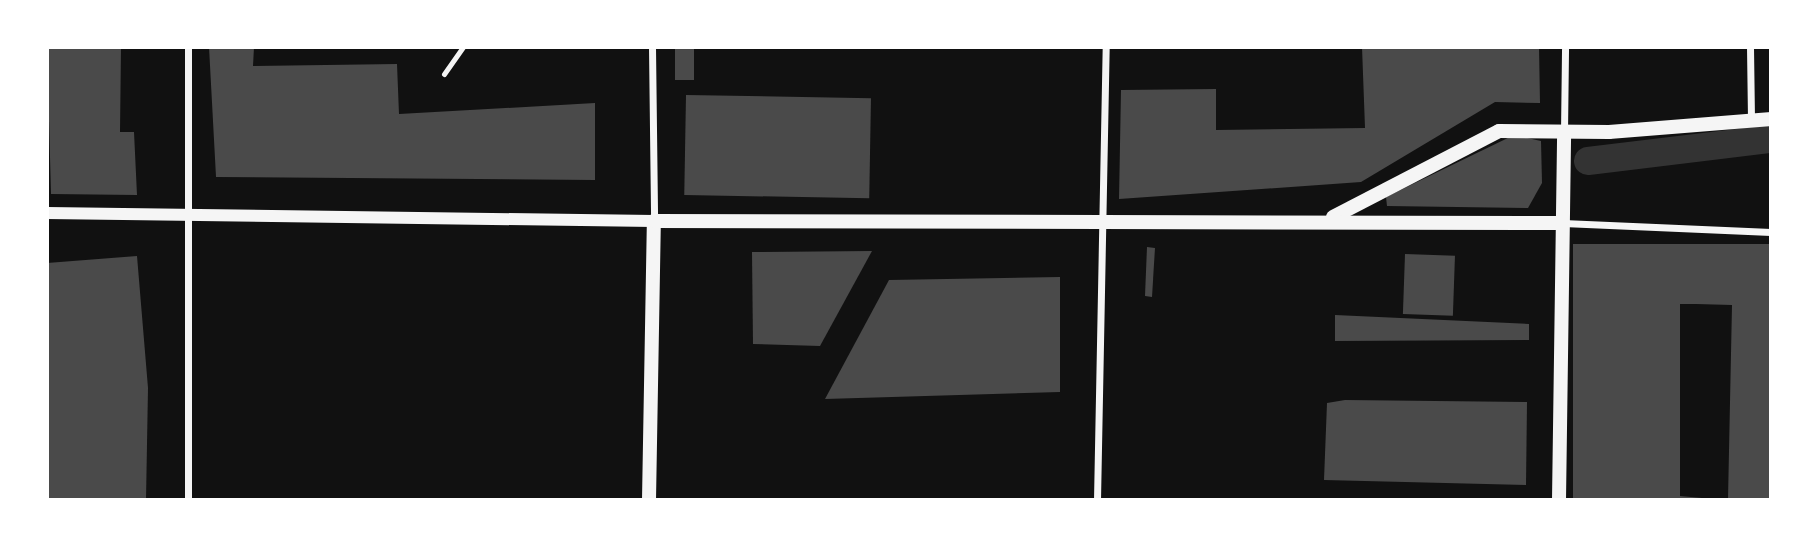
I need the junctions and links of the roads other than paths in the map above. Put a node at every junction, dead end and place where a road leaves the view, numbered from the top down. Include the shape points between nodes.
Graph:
1 (188, 47) edge
2 (463, 47) edge
3 (652, 47) edge
4 (1106, 47) edge
5 (1565, 47) edge
6 (1749, 47) edge
7 (444, 74) dead end
8 (1771, 119) edge
9 (1751, 121) junction
10 (1564, 132) junction
11 (47, 213) edge
12 (187, 213) junction
13 (1332, 218) junction
14 (1102, 220) junction
15 (654, 221) junction
16 (1563, 223) junction
17 (1771, 232) edge
18 (188, 500) edge
19 (649, 500) edge
20 (1097, 500) edge
21 (1559, 500) edge

1 - 12 street
2 - 7 lane
3 - 15 street
4 - 14 street
5 - 10 street
6 - 9 street
8 - 9 main road
9 - 10 main road
10 - 13 main road via 1499,131
10 - 16 main road
11 - 12 street
12 - 15 street
12 - 18 street
13 - 14 main road
13 - 16 main road
14 - 15 main road
14 - 20 street
15 - 19 main road
16 - 17 street
16 - 21 main road

